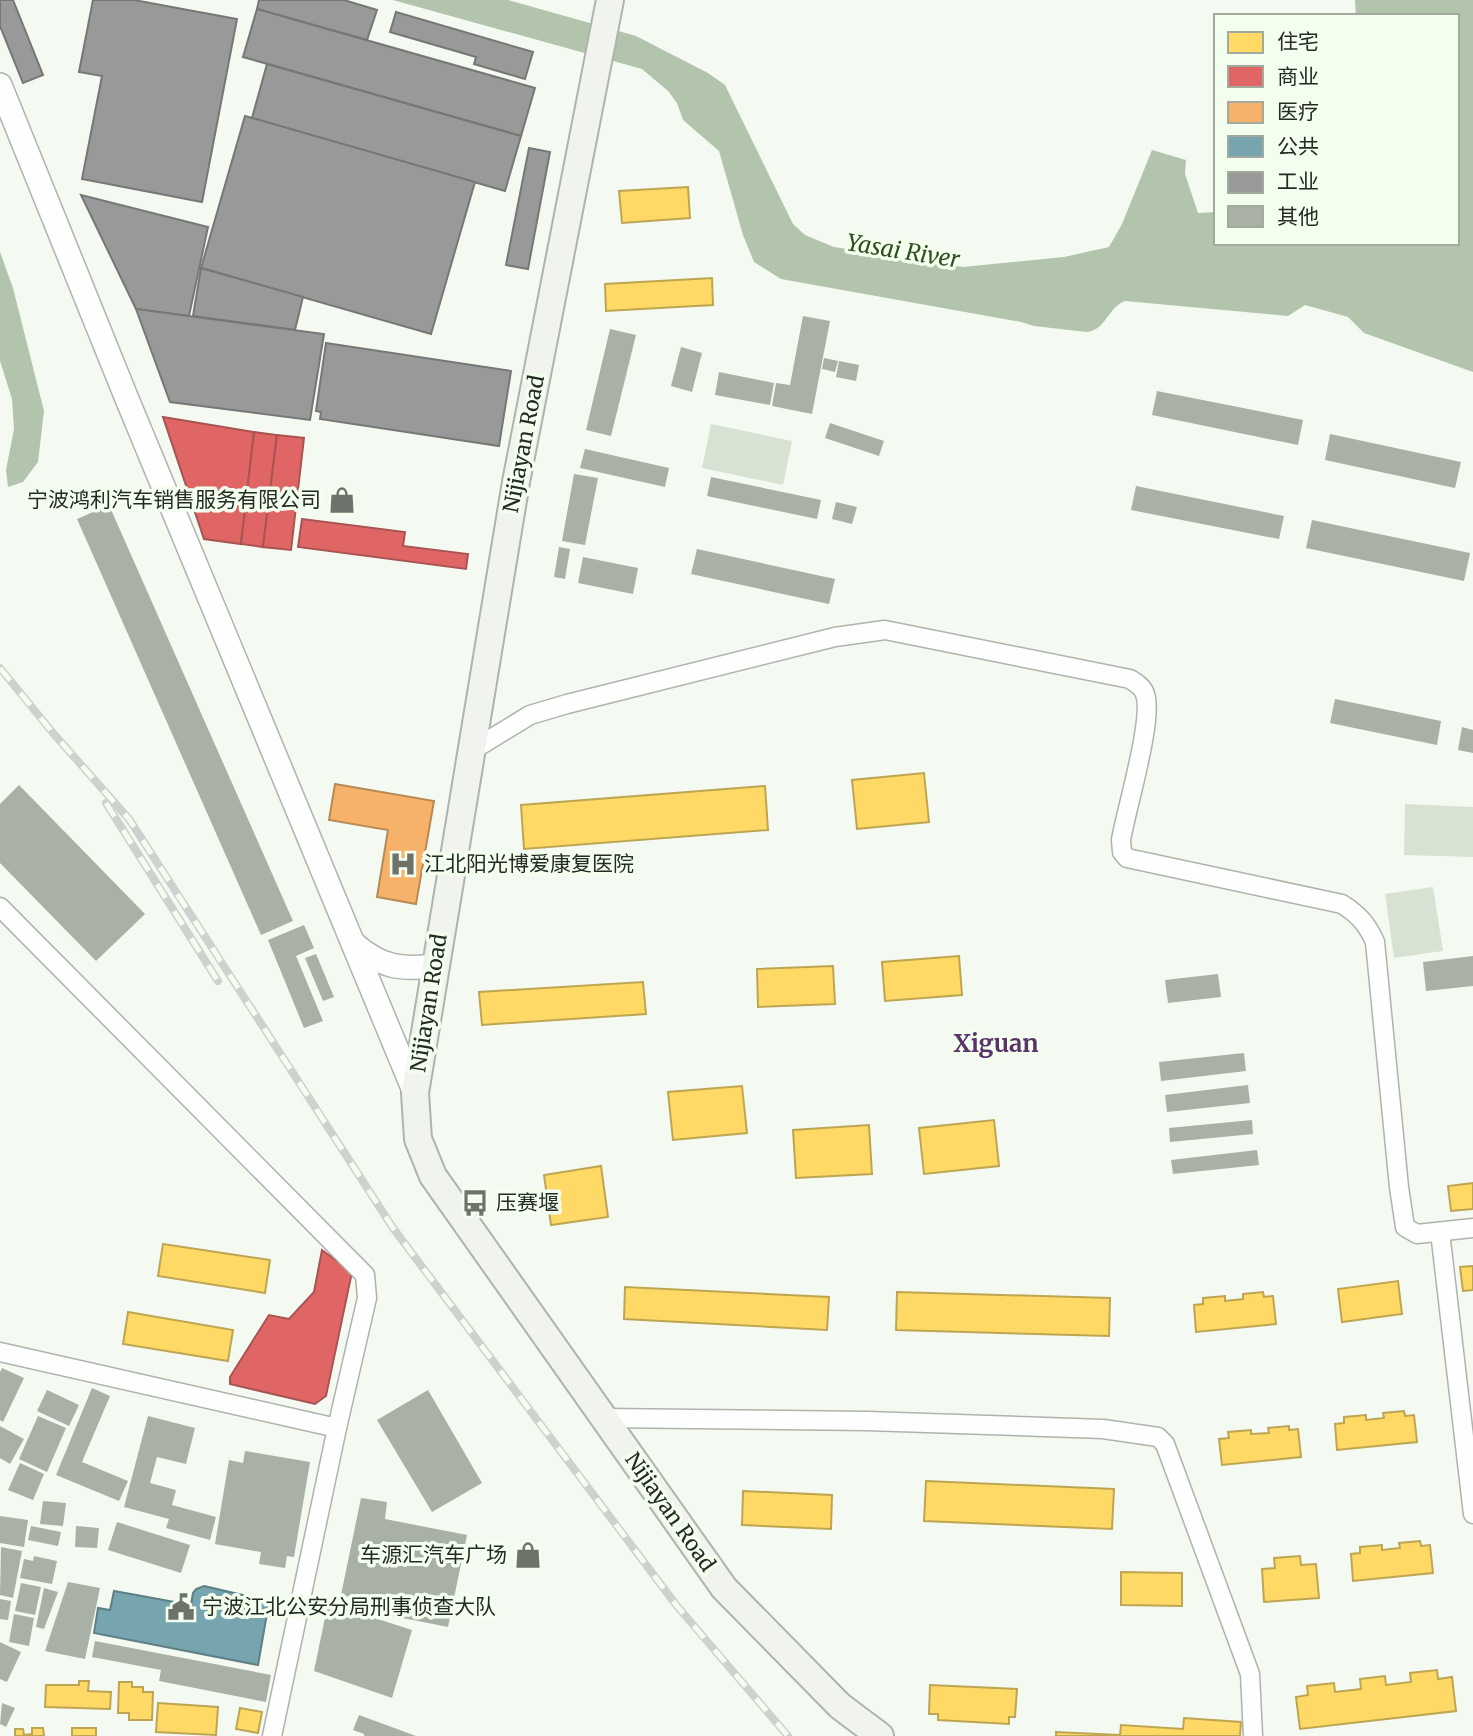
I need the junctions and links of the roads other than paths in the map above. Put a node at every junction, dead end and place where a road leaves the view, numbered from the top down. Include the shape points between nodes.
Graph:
1 (610, 0) edge
2 (0, 85) edge
3 (471, 751) junction
4 (0, 907) edge
5 (352, 943) junction
6 (435, 966) junction
7 (415, 1093) junction
8 (1473, 1228) edge
9 (1440, 1232) junction
10 (0, 1352) edge
11 (604, 1418) junction
12 (337, 1428) junction
13 (1473, 1514) edge
14 (272, 1736) edge
15 (880, 1736) edge
16 (1253, 1736) edge

1 - 3 main road, Nijiayan Road via 516,482
2 - 5 street
3 - 6 main road, Nijiayan Road
3 - 9 street via 530,715 567,704 835,637 885,630 1130,679 1146,695 1146,706 1144,738 1122,830 1122,852 1127,858 1342,904 1357,913 1375,942 1402,1217 1405,1227 1417,1234
4 - 12 street via 365,1275 367,1298
5 - 6 street via 369,958 394,966
5 - 7 street
6 - 7 main road, Nijiayan Road
7 - 11 main road, Nijiayan Road via 418,1139 433,1176
8 - 9 street
9 - 13 street
10 - 12 street
11 - 15 main road, Nijiayan Road via 724,1588 840,1706
11 - 16 street via 909,1422 1103,1429 1158,1437 1165,1444 1250,1674
12 - 14 street

